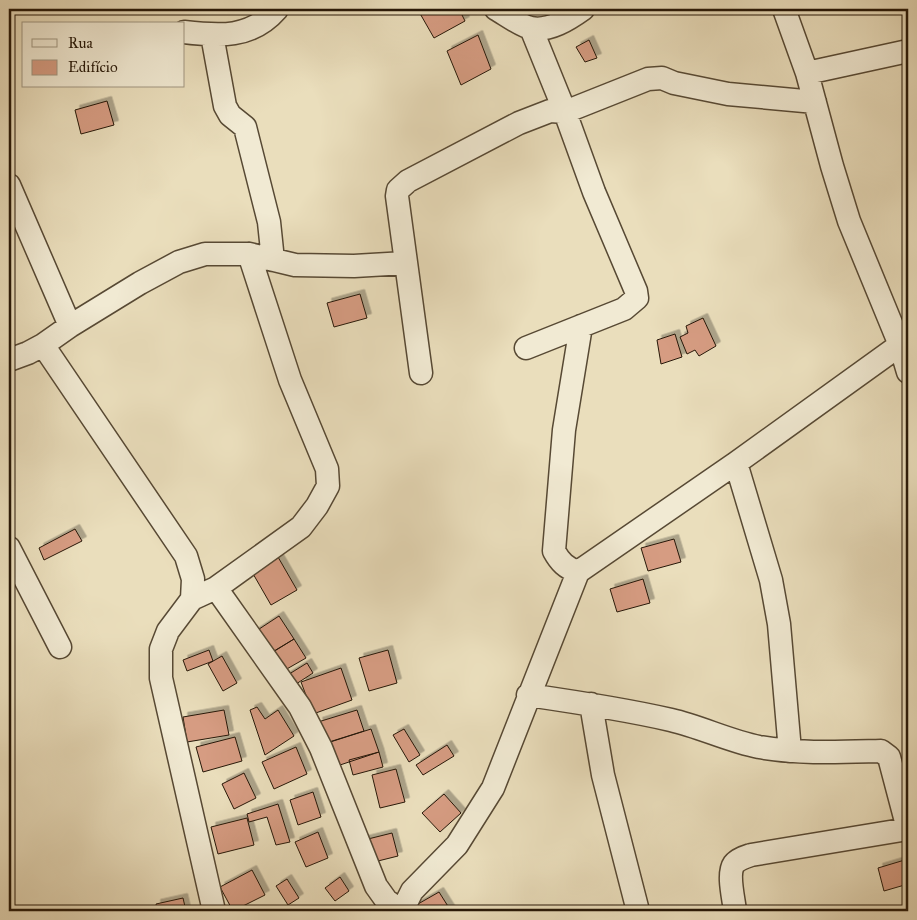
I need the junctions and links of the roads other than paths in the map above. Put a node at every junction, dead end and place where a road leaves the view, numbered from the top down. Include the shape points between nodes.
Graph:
1 (277, 9) edge
2 (496, 9) edge
3 (582, 9) edge
4 (784, 9) edge
5 (531, 28) junction
6 (185, 32) edge
7 (212, 35) junction
8 (908, 51) edge
9 (807, 73) junction
10 (815, 102) junction
11 (565, 112) junction
12 (9, 185) edge
13 (249, 254) junction
14 (273, 260) junction
15 (405, 263) junction
16 (70, 326) junction
17 (581, 326) junction
18 (904, 341) edge
19 (43, 345) junction
20 (526, 348) dead end
21 (9, 360) edge
22 (908, 372) edge
23 (422, 373) dead end
24 (736, 463) junction
25 (9, 548) edge
26 (578, 572) junction
27 (216, 588) junction
28 (192, 599) junction
29 (60, 647) dead end
30 (528, 695) junction
31 (591, 704) junction
32 (790, 751) junction
33 (908, 829) edge
34 (214, 911) edge
35 (402, 911) edge
36 (638, 911) edge
37 (735, 911) edge

1 - 7 street via 251,29 235,34
2 - 5 street
3 - 5 street via 548,28
4 - 9 street
5 - 11 street
6 - 7 street
7 - 14 street via 225,106 230,115 245,127 269,222
8 - 9 street
9 - 10 street
10 - 11 street via 728,94 674,84 662,78 648,79
10 - 18 street via 848,221
11 - 15 street via 550,111 519,123 402,186 397,196
11 - 17 street via 594,192 636,291 636,298 624,309
12 - 16 street
13 - 14 street
13 - 16 street via 205,254 179,262
13 - 27 street via 290,380 327,469 328,486 318,506 301,527
14 - 15 street via 295,265
15 - 23 street
16 - 19 street
17 - 20 street
17 - 26 street via 564,430 554,551 560,562
18 - 22 street
18 - 24 street
19 - 21 street
19 - 28 street via 186,556 193,579
24 - 26 street
24 - 32 street via 771,580 779,624
25 - 29 street
26 - 30 street
27 - 28 street
27 - 35 street via 300,707 321,748 376,886 386,900
28 - 34 street via 168,631 161,649 161,678
30 - 31 street
30 - 35 street via 493,788 457,844 412,891
31 - 32 street via 673,720 758,747
31 - 36 street via 603,774
32 - 33 street via 880,750 885,753 889,757
33 - 37 street via 751,855 739,860 730,872

